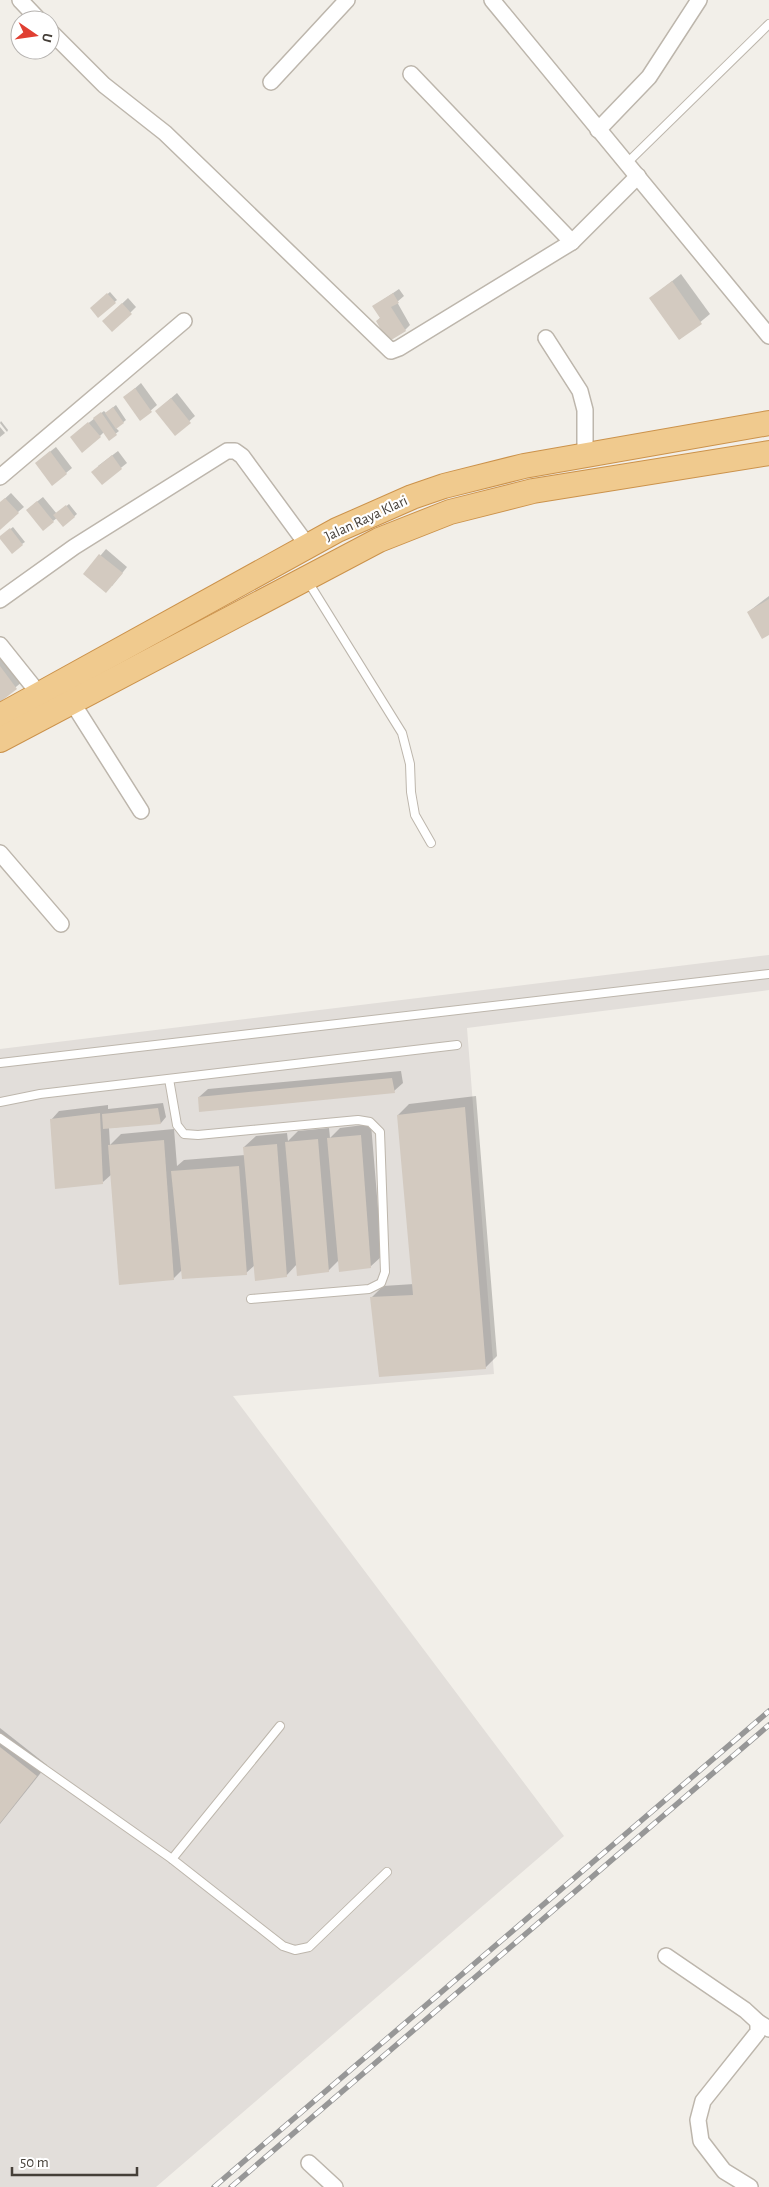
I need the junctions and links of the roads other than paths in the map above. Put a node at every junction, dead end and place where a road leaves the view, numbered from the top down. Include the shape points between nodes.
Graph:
1 (20, 0) edge
2 (347, 0) edge
3 (492, 0) edge
4 (699, 0) edge
5 (30, 10) edge
6 (769, 24) edge
7 (60, 41) edge
8 (411, 74) dead end
9 (271, 82) dead end
10 (598, 130) junction
11 (627, 163) junction
12 (638, 176) junction
13 (572, 242) junction
14 (184, 321) dead end
15 (769, 336) edge
16 (546, 338) dead end
17 (769, 423) edge
18 (769, 454) edge
19 (585, 456) junction
20 (0, 477) edge
21 (308, 546) junction
22 (305, 578) junction
23 (0, 600) edge
24 (0, 645) edge
25 (40, 695) junction
26 (72, 702) junction
27 (0, 716) edge
28 (0, 740) edge
29 (141, 811) dead end
30 (431, 843) dead end
31 (0, 853) edge
32 (61, 924) dead end
33 (769, 974) edge
34 (457, 1045) dead end
35 (0, 1063) edge
36 (169, 1079) junction
37 (0, 1102) edge
38 (251, 1299) dead end
39 (280, 1726) dead end
40 (0, 1738) edge
41 (172, 1859) junction
42 (386, 1872) dead end
43 (666, 1956) dead end
44 (763, 2026) edge
45 (309, 2163) dead end
46 (335, 2187) edge
47 (750, 2187) edge

1 - 5 street
2 - 9 street
3 - 10 street
4 - 10 street via 648,77
6 - 11 lane
7 - 13 street via 98,79 165,133 390,351
8 - 13 street
10 - 11 street
11 - 12 street
12 - 13 street
12 - 15 street
14 - 20 street
16 - 19 street via 580,390 585,410
17 - 19 highway, Jalan Raya Klari
18 - 22 highway, Jalan Raya Klari via 533,491 450,512 379,540
19 - 21 highway, Jalan Raya Klari via 524,466 444,486 371,513
21 - 23 street via 242,456 236,451 227,451 74,546
21 - 25 highway, Jalan Raya Klari
22 - 26 highway, Jalan Raya Klari
22 - 30 lane via 402,733 410,764 415,815
24 - 25 street
25 - 27 highway, Jalan Raya Klari
26 - 28 highway, Jalan Raya Klari
26 - 29 street
31 - 32 street
33 - 35 lane
34 - 36 lane
36 - 37 lane via 40,1094
36 - 38 lane via 177,1125 184,1134 358,1120 370,1122 380,1132 385,1272 380,1283 369,1289
39 - 41 lane
40 - 41 lane
41 - 42 lane via 276,1941 295,1950 309,1948
43 - 44 street
44 - 47 street via 703,2101 698,2120 701,2141 724,2171
45 - 46 street

